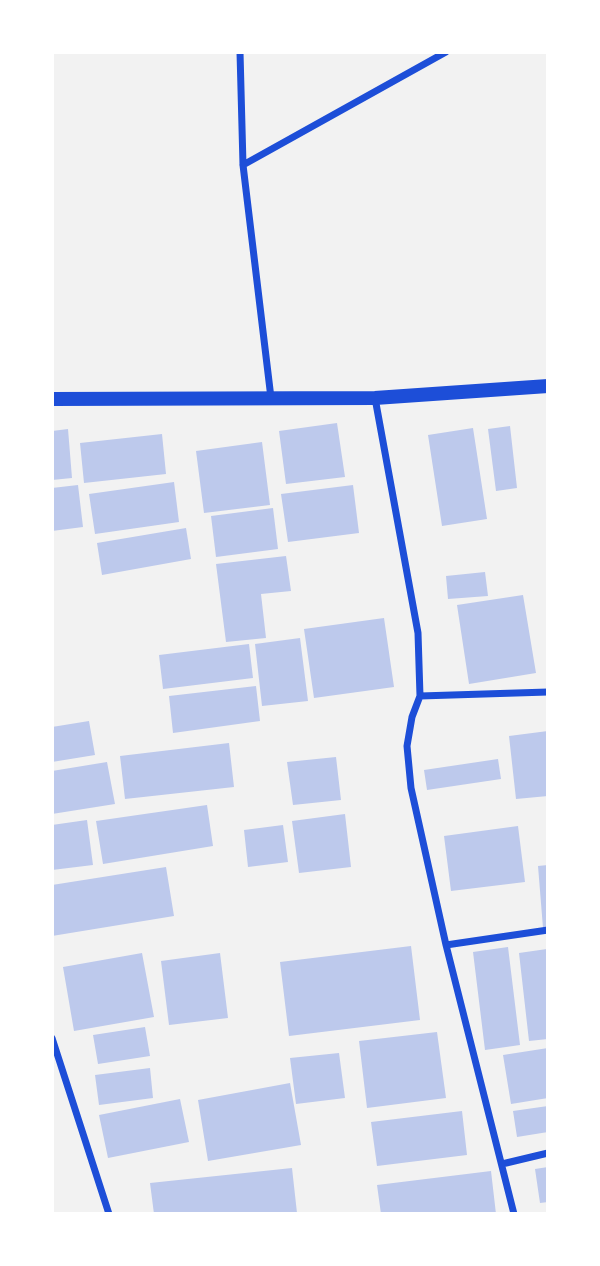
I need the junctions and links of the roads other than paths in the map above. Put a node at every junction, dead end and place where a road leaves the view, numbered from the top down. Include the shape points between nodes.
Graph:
1 (240, 52) edge
2 (446, 52) edge
3 (243, 165) junction
4 (548, 386) edge
5 (271, 398) junction
6 (375, 398) junction
7 (52, 399) edge
8 (548, 692) edge
9 (420, 696) junction
10 (548, 930) edge
11 (446, 945) junction
12 (52, 1038) edge
13 (548, 1153) edge
14 (502, 1164) junction
15 (109, 1213) edge
16 (514, 1213) edge

1 - 3 street
2 - 3 street
3 - 5 street
4 - 6 main road
5 - 6 main road
5 - 7 main road
6 - 9 street via 418,633
8 - 9 street
9 - 11 street via 407,746 408,766
10 - 11 street
11 - 14 street
12 - 15 street
13 - 14 street
14 - 16 street

